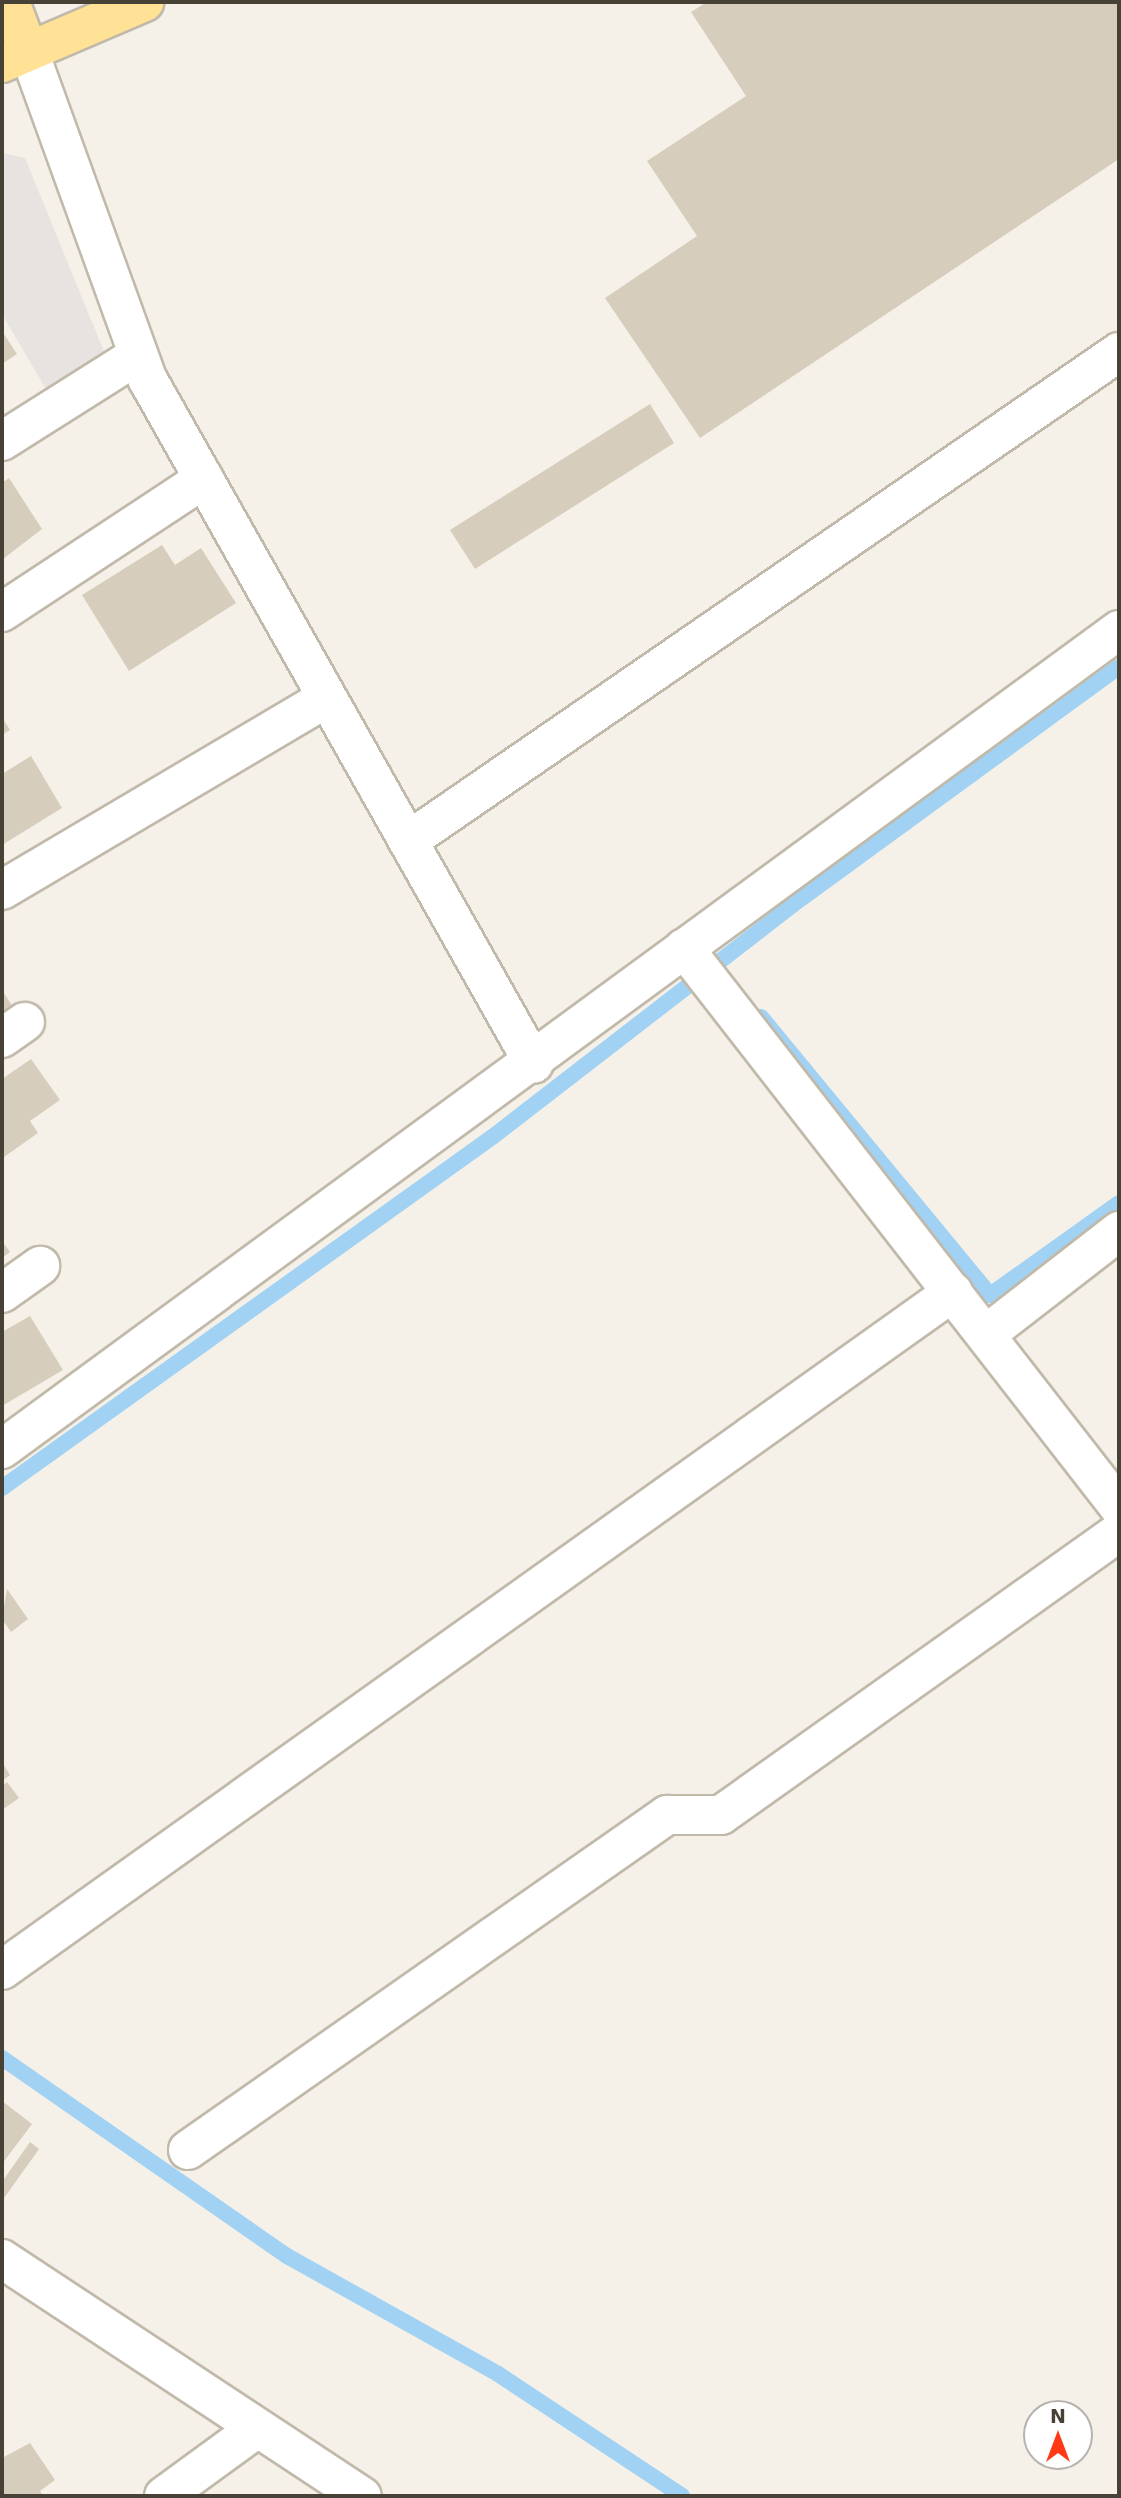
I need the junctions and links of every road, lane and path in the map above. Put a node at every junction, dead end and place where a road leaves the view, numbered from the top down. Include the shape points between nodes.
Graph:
1 (10, 2) edge
2 (144, 2) edge
3 (15, 58) edge
4 (1119, 352) edge
5 (143, 367) junction
6 (2, 441) edge
7 (204, 479) junction
8 (2, 612) edge
9 (1119, 630) edge
10 (327, 698) junction
11 (408, 841) junction
12 (2, 890) edge
13 (697, 965) junction
14 (534, 1064) junction
15 (1119, 1231) edge
16 (40, 1266) dead end
17 (953, 1292) junction
18 (2, 1293) edge
19 (989, 1332) junction
20 (2, 1449) edge
21 (1119, 1507) edge
22 (1119, 1532) edge
23 (2, 1970) edge
24 (188, 2150) dead end
25 (2, 2259) edge
26 (256, 2429) junction
27 (164, 2496) edge
28 (362, 2496) edge

1 - 3 main road
2 - 3 main road
3 - 5 street
4 - 11 street
5 - 6 street
5 - 7 street
7 - 8 street
7 - 10 street
9 - 13 street
10 - 11 street
10 - 12 street
11 - 14 street
13 - 14 street
13 - 17 street
14 - 20 street
15 - 19 street
16 - 18 street
17 - 19 street
17 - 23 street
19 - 21 street
22 - 24 street via 721,1815 667,1815
25 - 26 street
26 - 27 street
26 - 28 street

